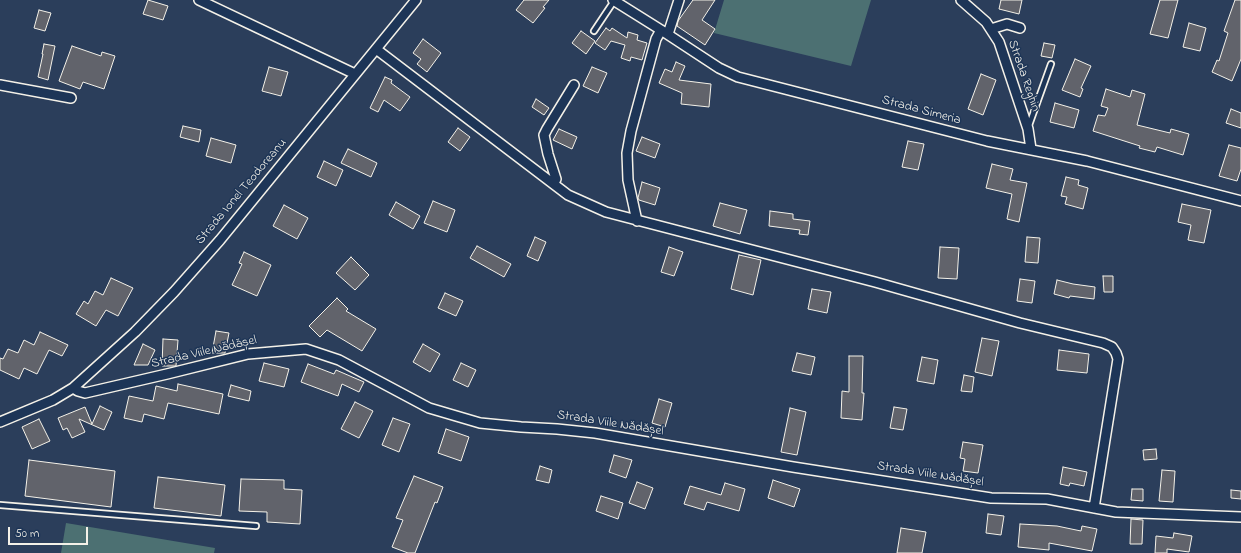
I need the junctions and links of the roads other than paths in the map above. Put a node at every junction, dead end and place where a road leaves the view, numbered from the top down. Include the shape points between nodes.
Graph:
1 (199, 0) edge
2 (416, 0) edge
3 (614, 0) edge
4 (679, 0) edge
5 (961, 0) edge
6 (1020, 28) dead end
7 (991, 29) junction
8 (594, 31) dead end
9 (665, 32) junction
10 (376, 49) junction
11 (1051, 64) dead end
12 (355, 74) junction
13 (0, 85) edge
14 (574, 85) dead end
15 (71, 98) dead end
16 (1028, 129) junction
17 (1031, 149) junction
18 (554, 183) junction
19 (1241, 201) edge
20 (637, 221) junction
21 (73, 388) junction
22 (0, 422) edge
23 (0, 505) edge
24 (1094, 508) junction
25 (1241, 517) edge
26 (256, 526) dead end

1 - 12 street
2 - 10 street, Strada Ionel Teodoreanu
3 - 8 lane
3 - 9 street, Strada Simeria
4 - 9 street
5 - 7 street, Strada Reghin
6 - 7 street via 1007,24
7 - 16 street, Strada Reghin via 999,42
9 - 17 street, Strada Simeria via 719,68 738,76 987,141
9 - 20 street via 656,39 627,153 628,180
10 - 12 street, Strada Ionel Teodoreanu
10 - 18 street
11 - 16 lane
12 - 21 street, Strada Ionel Teodoreanu via 174,292 135,332
13 - 15 street
14 - 18 street via 544,136 556,179
16 - 17 street, Strada Reghin
17 - 19 street, Strada Simeria
18 - 20 street via 568,195 586,204
20 - 24 street via 875,282 1112,347 1118,359
21 - 22 street via 53,400
21 - 24 street, Strada Viile Nădășel via 84,392 248,354 306,349 339,360 429,408 480,423 594,433 954,493 1020,500 1048,499
23 - 26 lane
24 - 25 street, Strada Viile Nădășel via 1116,512

